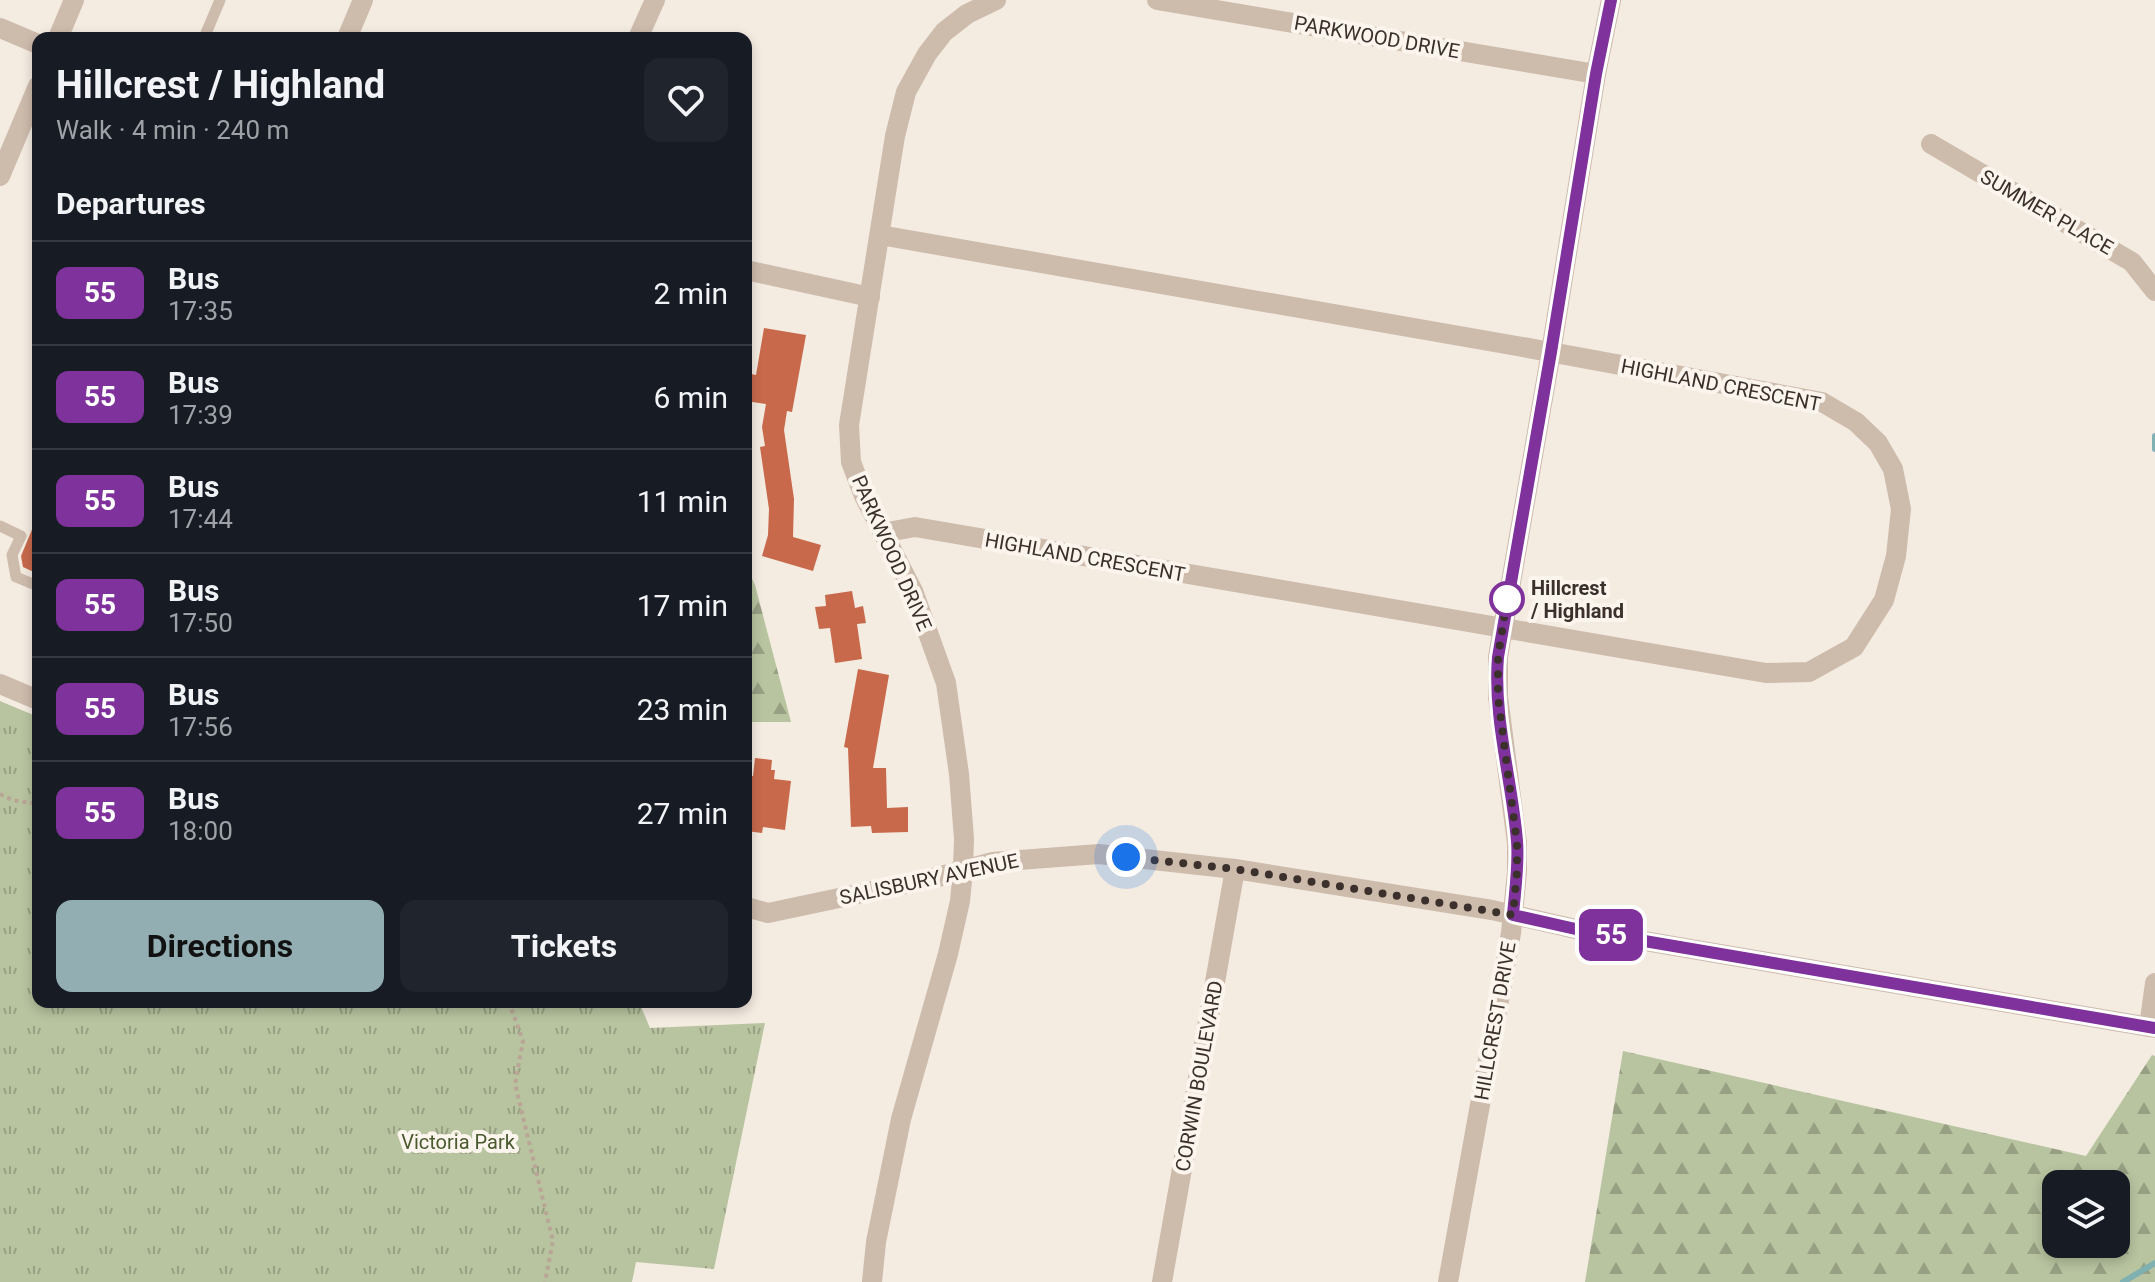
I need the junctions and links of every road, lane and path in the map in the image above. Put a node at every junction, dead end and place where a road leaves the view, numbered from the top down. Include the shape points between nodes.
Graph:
1 (74, 0) edge
2 (220, 0) edge
3 (363, 0) edge
4 (655, 0) edge
5 (996, 0) edge
6 (1157, 0) edge
7 (1611, 0) edge
8 (0, 28) edge
9 (61, 32) edge
10 (207, 32) edge
11 (350, 32) edge
12 (641, 32) edge
13 (32, 41) edge
14 (1596, 74) junction
15 (32, 100) edge
16 (1931, 144) dead end
17 (0, 176) edge
18 (880, 235) junction
19 (752, 271) edge
20 (2155, 291) edge
21 (870, 297) junction
22 (1551, 352) junction
23 (0, 526) edge
24 (882, 533) junction
25 (32, 584) edge
26 (1503, 629) junction
27 (0, 684) edge
28 (32, 697) edge
29 (0, 794) edge
30 (32, 803) edge
31 (1235, 869) junction
32 (963, 870) junction
33 (752, 909) edge
34 (1513, 915) junction
35 (2155, 983) edge
36 (511, 1008) edge
37 (2152, 1028) edge
38 (545, 1282) edge
39 (872, 1282) edge
40 (1162, 1282) edge
41 (1448, 1282) edge

1 - 9 street
2 - 10 lane
3 - 11 street
4 - 12 street
5 - 18 street, PARKWOOD DRIVE via 944,32 906,92
6 - 14 street, PARKWOOD DRIVE
7 - 14 street, HILLCREST DRIVE
8 - 13 street
14 - 22 street, HILLCREST DRIVE
15 - 17 street
16 - 20 street, SUMMER PLACE via 2132,262
18 - 21 street, PARKWOOD DRIVE
18 - 22 street, HIGHLAND CRESCENT
19 - 21 street
21 - 24 street, PARKWOOD DRIVE via 849,425 851,462
22 - 26 street, HILLCREST DRIVE
22 - 26 street, HIGHLAND CRESCENT via 1822,402 1856,422 1878,443 1893,469 1901,509 1896,556 1884,600 1854,647 1809,672 1766,673
23 - 25 lane via 21,536 12,555 16,577
24 - 26 street, HIGHLAND CRESCENT via 915,527
24 - 32 street, PARKWOOD DRIVE via 913,591 946,683 959,774
26 - 34 street, HILLCREST DRIVE via 1497,675 1517,843
27 - 28 street
29 - 30 path
31 - 32 street, SALISBURY AVENUE via 1099,854 993,862
31 - 34 street, SALISBURY AVENUE
31 - 40 street, CORWIN BOULEVARD
32 - 33 street, SALISBURY AVENUE via 768,913
32 - 39 street, PARKWOOD DRIVE via 948,954 901,1119
34 - 37 street, SALISBURY AVENUE
34 - 41 street, HILLCREST DRIVE
35 - 37 street
36 - 38 path via 523,1041 515,1084 553,1241

